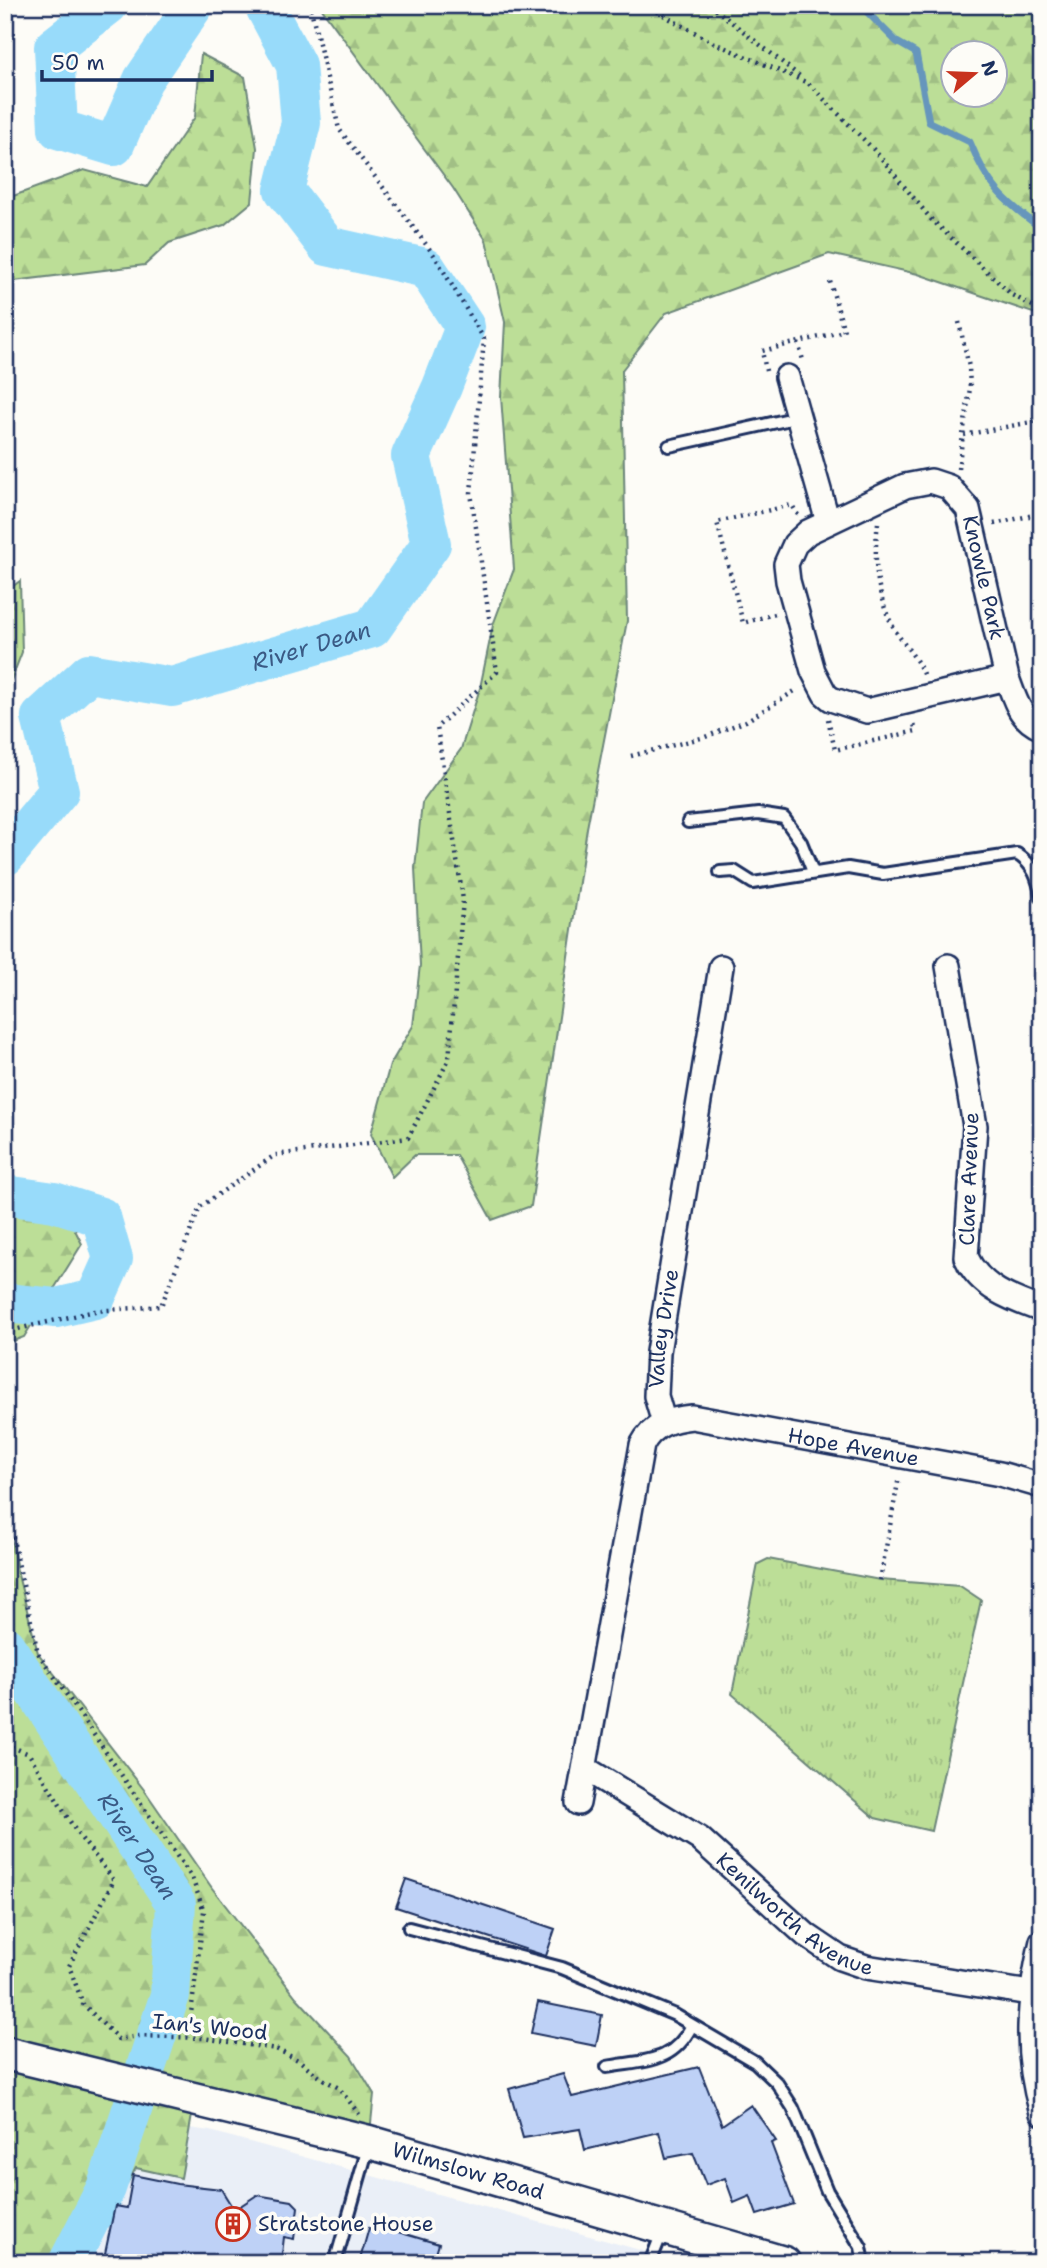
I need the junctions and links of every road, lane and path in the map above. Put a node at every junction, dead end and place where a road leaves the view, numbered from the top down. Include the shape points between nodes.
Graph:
1 (310, 5) edge
2 (645, 5) edge
3 (709, 5) edge
4 (808, 83) junction
5 (829, 278) dead end
6 (1042, 311) edge
7 (959, 322) dead end
8 (777, 374) joint
9 (799, 417) junction
10 (1042, 420) edge
11 (964, 435) junction
12 (669, 446) dead end
13 (949, 487) junction
14 (879, 498) junction
15 (1042, 513) edge
16 (818, 527) junction
17 (973, 528) junction
18 (796, 608) junction
19 (1007, 678) junction
20 (817, 681) junction
21 (930, 697) junction
22 (1042, 728) edge
23 (631, 756) dead end
24 (688, 822) dead end
25 (720, 872) dead end
26 (813, 872) junction
27 (1042, 898) edge
28 (948, 965) dead end
29 (721, 967) dead end
30 (1042, 1310) edge
31 (5, 1332) edge
32 (664, 1423) junction
33 (903, 1456) junction
34 (1042, 1486) edge
35 (5, 1503) edge
36 (880, 1580) dead end
37 (5, 1744) edge
38 (586, 1769) junction
39 (578, 1803) dead end
40 (409, 1928) dead end
41 (1042, 1941) edge
42 (1030, 1993) junction
43 (692, 2025) junction
44 (187, 2038) junction
45 (5, 2053) edge
46 (607, 2067) dead end
47 (1042, 2113) edge
48 (369, 2142) junction
49 (664, 2228) junction
50 (335, 2263) edge
51 (650, 2263) edge
52 (784, 2263) edge
53 (864, 2263) edge

1 - 31 path via 339,129 434,255 484,340 471,493 497,672 436,727 463,901 449,1059 408,1138 275,1155 200,1207 161,1306 95,1311
2 - 4 path via 714,43
3 - 4 path
4 - 6 path via 876,152 931,219 1012,295
5 - 8 path via 844,331 762,351
7 - 11 path via 970,388
8 - 9 street
9 - 12 lane
9 - 16 street
10 - 11 path
11 - 13 path via 958,470
13 - 14 street via 919,482
13 - 17 street, Knowle Park via 968,509
14 - 16 street
14 - 21 path via 876,575 895,630 919,662
15 - 17 path
16 - 18 street via 794,544 786,564
16 - 18 path via 792,505 717,522 743,622
17 - 19 street, Knowle Park
18 - 20 street
19 - 21 street
19 - 22 street, Knowle Park via 1023,715
20 - 21 street via 825,694 841,705 867,711
20 - 23 path via 747,721
24 - 26 lane via 758,814 785,818
25 - 26 lane via 734,871 752,883
26 - 27 lane via 848,868 883,874 1017,854 1038,877
28 - 30 street, Clare Avenue via 975,1126 965,1256 987,1284
29 - 32 street, Valley Drive via 656,1363 656,1396
32 - 33 street, Hope Avenue via 692,1417
32 - 38 street via 642,1445
33 - 34 street, Hope Avenue
33 - 36 path
35 - 44 path via 38,1653 192,1878 204,1910
37 - 44 path, Ian's Wood via 29,1754 76,1833 114,1880 69,1966 83,2004 118,2039
38 - 39 street
38 - 42 street, Kenilworth Avenue via 700,1839 806,1935 840,1958 866,1967
40 - 43 lane via 562,1968
41 - 42 street
42 - 47 street via 1028,2036
43 - 46 lane via 684,2041 663,2057
43 - 53 lane via 755,2062 777,2083 793,2108 827,2191 861,2247
44 - 48 path, Ian's Wood via 276,2049 300,2061 355,2104
45 - 48 street, Wilmslow Road
48 - 49 street, Wilmslow Road
48 - 50 lane
49 - 51 lane
49 - 52 street, Wilmslow Road

